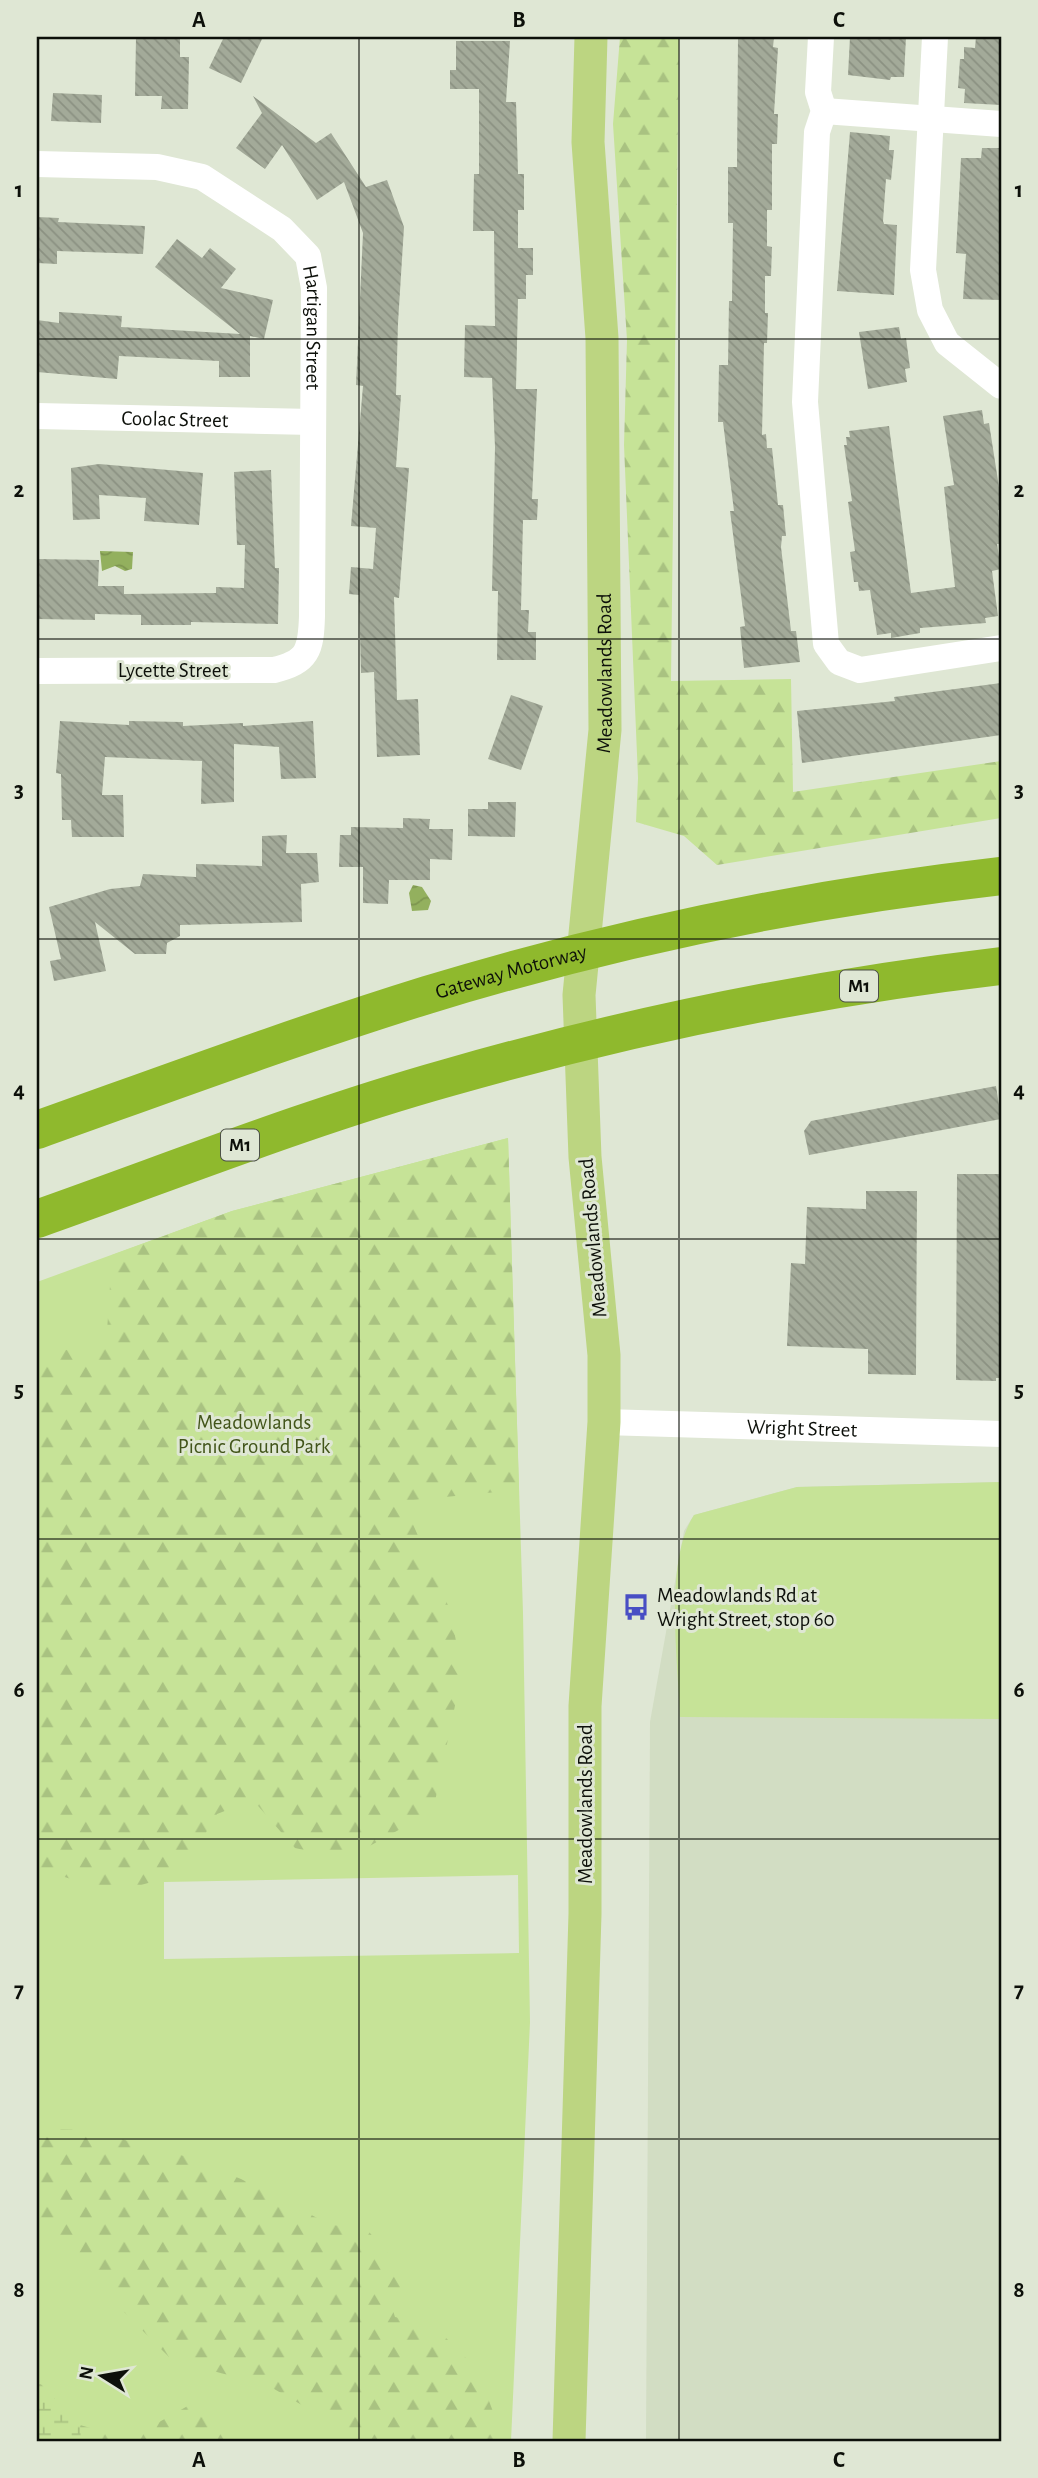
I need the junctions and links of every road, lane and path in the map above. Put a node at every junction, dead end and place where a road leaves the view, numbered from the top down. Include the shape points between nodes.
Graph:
1 (591, 37) edge
2 (821, 37) edge
3 (935, 37) edge
4 (824, 111) junction
5 (932, 120) junction
6 (1001, 124) edge
7 (37, 164) edge
8 (1001, 386) edge
9 (37, 416) edge
10 (313, 422) junction
11 (1001, 648) edge
12 (305, 656) joint
13 (37, 671) edge
14 (1001, 876) edge
15 (1001, 966) edge
16 (37, 1130) edge
17 (37, 1219) edge
18 (604, 1422) junction
19 (1001, 1434) edge
20 (569, 2441) edge

1 - 18 main road, Meadowlands Road via 588,142 602,338 605,730 579,995 584,1157 604,1356
2 - 4 street via 818,92
3 - 5 street
4 - 5 street
4 - 11 street via 817,132 805,402 826,644 839,662 860,670
5 - 6 street
5 - 8 street via 923,270 930,310 947,344
7 - 10 street, Hartigan Street via 157,166 202,177 282,229 308,256 314,288
9 - 10 street, Coolac Street
10 - 12 street, Hartigan Street via 311,639
12 - 13 street, Lycette Street via 292,666 274,670
14 - 16 highway, Gateway Motorway via 767,911 530,966 400,1004
15 - 17 highway, M1 via 796,996 507,1062 304,1122
18 - 19 street, Wright Street
18 - 20 main road, Meadowlands Road via 585,1706 585,1914

